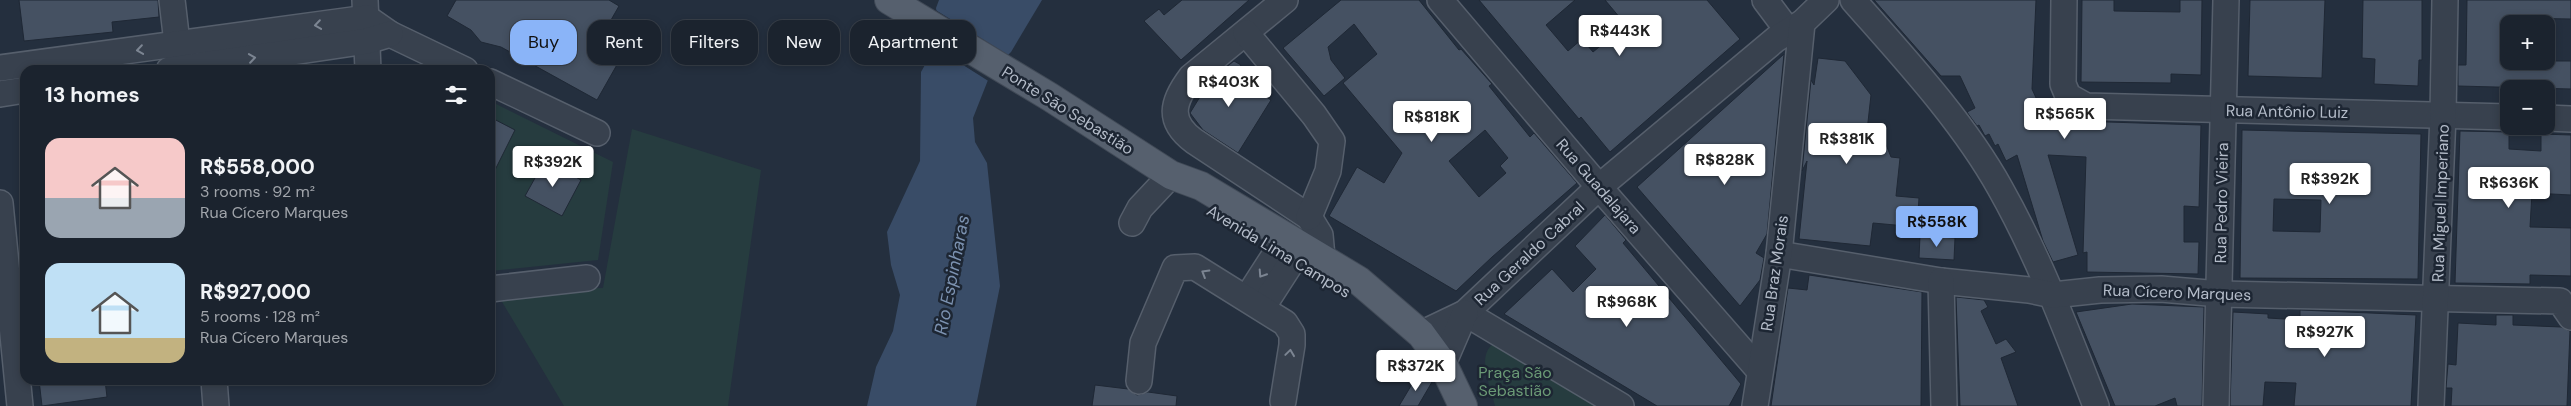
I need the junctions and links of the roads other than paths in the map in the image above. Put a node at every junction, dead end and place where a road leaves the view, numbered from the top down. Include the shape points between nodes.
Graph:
1 (172, 0) edge
2 (889, 0) edge
3 (1285, 0) edge
4 (1440, 0) edge
5 (1765, 0) edge
6 (1826, 0) edge
7 (1853, 0) edge
8 (2064, 0) edge
9 (2226, 0) edge
10 (2445, 0) edge
11 (372, 23) edge
12 (1795, 27) junction
13 (1246, 33) junction
14 (177, 63) edge
15 (106, 65) edge
16 (368, 65) edge
17 (455, 65) edge
18 (20, 67) edge
19 (0, 68) edge
20 (495, 84) edge
21 (20, 91) edge
22 (0, 94) edge
23 (2223, 110) junction
24 (2444, 115) junction
25 (2500, 117) edge
26 (2555, 118) edge
27 (2571, 119) edge
28 (596, 133) dead end
29 (1144, 158) joint
30 (1171, 175) junction
31 (1599, 187) junction
32 (0, 203) edge
33 (1309, 217) junction
34 (1132, 223) dead end
35 (1289, 251) junction
36 (1779, 254) junction
37 (1322, 257) junction
38 (587, 278) dead end
39 (1941, 281) junction
40 (495, 288) edge
41 (2220, 294) junction
42 (2053, 295) junction
43 (2437, 298) junction
44 (1254, 303) junction
45 (2565, 309) edge
46 (1396, 313) junction
47 (1465, 313) junction
48 (1421, 334) junction
49 (13, 356) edge
50 (1443, 364) junction
51 (1759, 370) junction
52 (1139, 381) dead end
53 (214, 385) edge
54 (2216, 396) edge
55 (1283, 401) dead end
56 (20, 406) edge
57 (216, 406) edge
58 (1463, 406) edge
59 (1620, 406) edge
60 (1754, 406) edge
61 (1944, 406) edge
62 (2096, 406) edge
63 (2431, 406) edge

1 - 14 street
2 - 29 main road, Ponte São Sebastião
3 - 13 street
4 - 31 street, Rua Guadalajara
5 - 12 street
6 - 12 street
7 - 42 street via 1926,82 2000,187
8 - 23 street, Rua Antônio Luiz via 2063,84 2068,96 2086,106
9 - 23 street, Rua Pedro Vieira
10 - 24 street, Rua Miguel Imperiano
11 - 14 street
11 - 16 street
11 - 17 street
12 - 31 street, Rua Geraldo Cabral
12 - 36 street, Rua Braz Morais
13 - 33 street via 1332,141 1328,171
13 - 33 street via 1191,77 1176,104 1176,120 1180,131
14 -> 15 street
18 -> 19 street
20 - 28 street
21 - 22 street
23 - 24 street, Rua Antônio Luiz
23 - 41 street, Rua Pedro Vieira
24 - 25 street, Rua Antônio Luiz
24 - 43 street, Rua Miguel Imperiano
26 - 27 street
29 - 30 main road, Avenida Lima Campos
30 - 34 street via 1140,208
30 - 35 main road, Avenida Lima Campos via 1193,198
31 - 47 street, Rua Geraldo Cabral
31 - 51 street, Rua Guadalajara
32 - 49 street
33 - 37 street via 1320,235
35 - 37 main road, Avenida Lima Campos
35 - 44 street
35 - 46 main road, Avenida Lima Campos via 1373,306
36 - 39 street, Rua Cícero Marques
36 - 51 street, Rua Braz Morais
37 - 46 main road, Avenida Lima Campos via 1358,280
38 - 40 street
39 - 42 street, Rua Cícero Marques
39 - 61 street
41 - 42 street, Rua Cícero Marques via 2161,289
41 - 43 street, Rua Cícero Marques
41 - 54 street, Rua Pedro Vieira
42 - 62 street
43 - 45 street, Rua Cícero Marques
43 - 63 street, Rua Miguel Imperiano
44 -> 52 street via 1195,266 1175,268 1143,343
55 -> 44 street via 1292,334 1286,323
46 - 48 main road, Avenida Lima Campos
47 - 48 street, Rua Geraldo Cabral
47 - 50 street, Rua Geraldo Cabral
47 - 59 street
48 - 50 main road, Avenida Lima Campos
49 - 56 street
50 - 58 main road, Avenida Lima Campos
51 - 60 street, Rua Braz Morais
53 - 57 street

